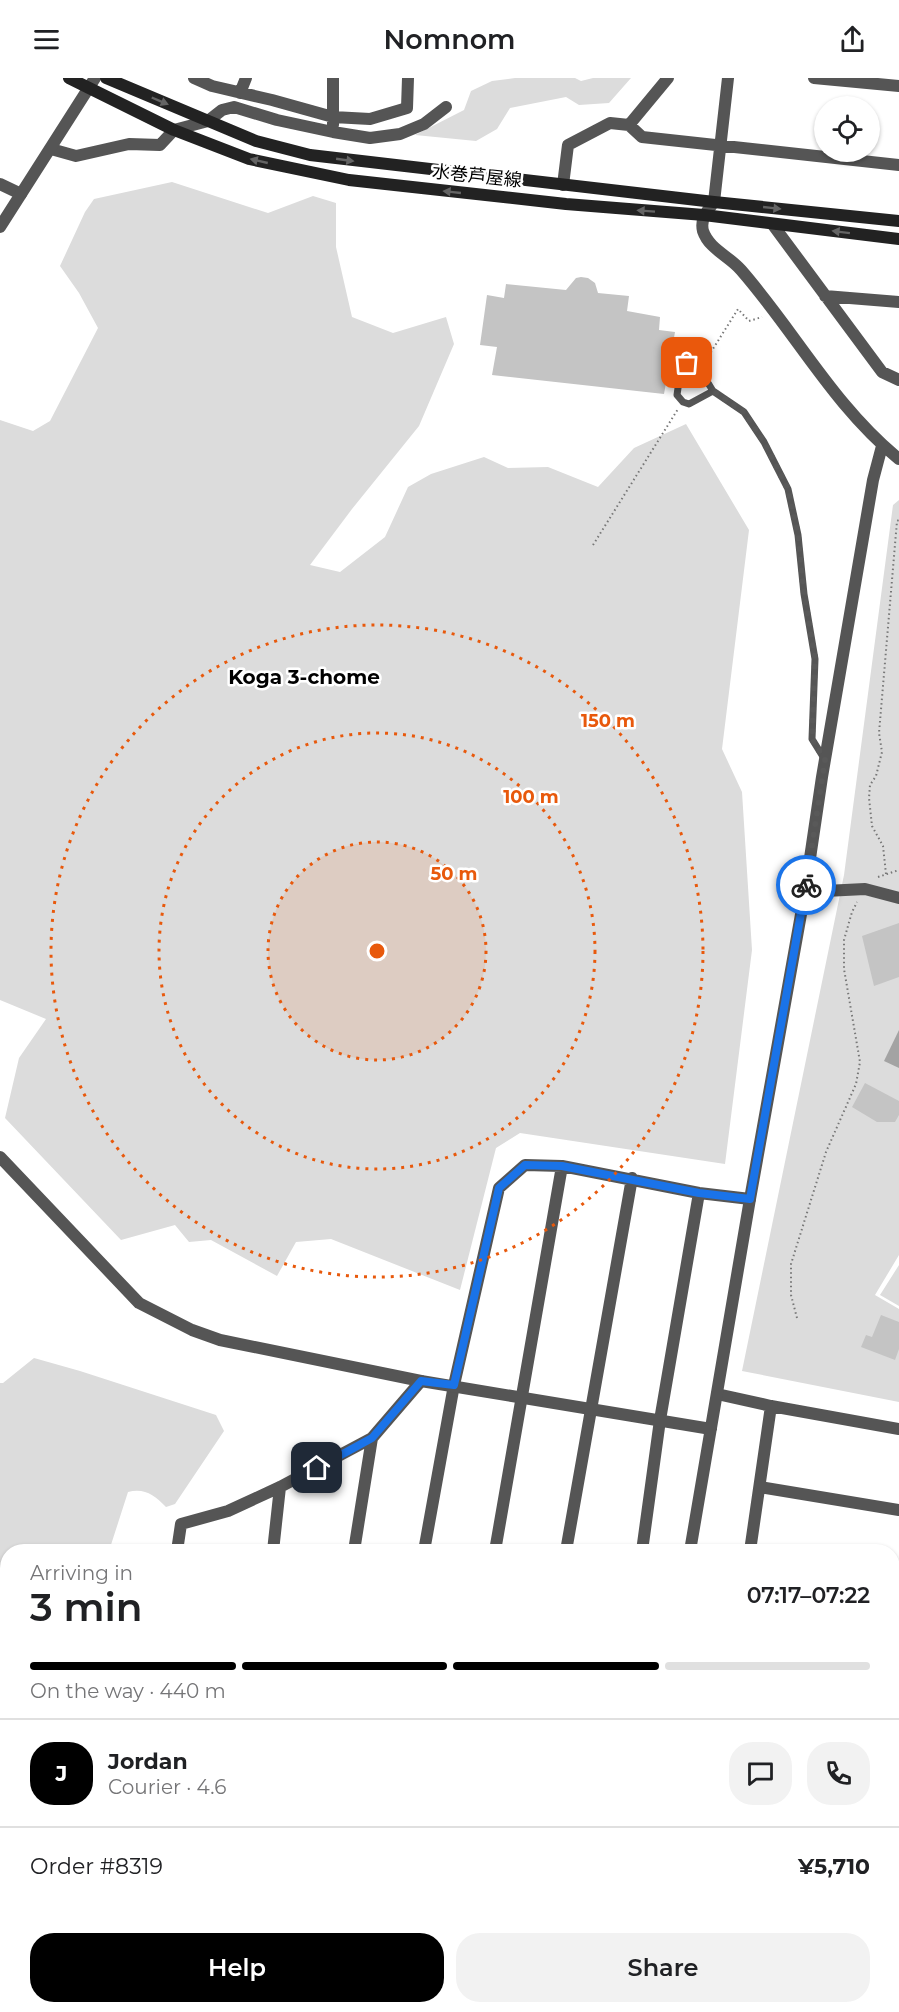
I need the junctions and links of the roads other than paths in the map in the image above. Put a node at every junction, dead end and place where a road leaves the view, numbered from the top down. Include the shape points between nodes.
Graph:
1 (69, 78) edge
2 (106, 78) edge
3 (194, 78) edge
4 (246, 78) edge
5 (333, 78) edge
6 (408, 78) edge
7 (668, 78) edge
8 (728, 78) edge
9 (814, 78) edge
10 (93, 83) edge
11 (899, 86) edge
12 (240, 93) junction
13 (446, 107) dead end
14 (333, 117) junction
15 (208, 121) junction
16 (629, 124) junction
17 (174, 130) junction
18 (333, 132) junction
19 (719, 146) junction
20 (51, 149) junction
21 (899, 165) edge
22 (0, 184) edge
23 (563, 185) junction
24 (21, 194) junction
25 (714, 202) junction
26 (704, 215) junction
27 (899, 221) edge
28 (773, 225) junction
29 (0, 227) edge
30 (899, 239) edge
31 (825, 296) junction
32 (899, 302) edge
33 (899, 380) edge
34 (713, 391) junction
35 (882, 446) junction
36 (899, 459) edge
37 (822, 777) junction
38 (805, 892) junction
39 (899, 898) edge
40 (0, 1157) edge
41 (562, 1166) junction
42 (632, 1178) junction
43 (699, 1193) junction
44 (750, 1199) junction
45 (421, 1381) junction
46 (454, 1385) junction
47 (717, 1394) junction
48 (522, 1398) junction
49 (771, 1406) junction
50 (591, 1408) junction
51 (660, 1420) junction
52 (711, 1429) junction
53 (899, 1429) edge
54 (372, 1438) junction
55 (280, 1487) junction
56 (760, 1487) junction
57 (899, 1510) edge
58 (178, 1544) edge
59 (274, 1544) edge
60 (355, 1544) edge
61 (425, 1544) edge
62 (496, 1544) edge
63 (567, 1544) edge
64 (643, 1544) edge
65 (691, 1544) edge
66 (751, 1544) edge

1 - 10 main road, 水巻芦屋線
2 -> 15 main road, 水巻芦屋線
3 - 12 street
4 - 12 street
5 - 14 street
6 - 14 street via 407,108 370,119
7 - 16 street
8 - 19 street
9 - 11 street
10 - 17 main road, 水巻芦屋線
10 - 20 street
12 - 14 street
13 - 18 street via 424,124 400,134 370,138
14 - 18 street
15 - 17 street
15 - 18 street via 222,110 234,107
15 -> 23 main road, 水巻芦屋線 via 256,141 309,155
16 - 19 street via 642,137
16 - 23 street via 610,123 568,145
17 - 20 street via 160,145 129,144 76,156
26 -> 17 main road, 水巻芦屋線 via 349,180 249,159
19 - 21 street
19 - 25 street
20 - 24 street
22 - 24 street
23 - 25 main road, 水巻芦屋線
24 - 29 street
25 - 26 street
25 -> 27 main road, 水巻芦屋線
26 - 28 main road, 水巻芦屋線
26 - 35 street via 702,229 709,243 739,268 850,414
30 -> 28 main road, 水巻芦屋線
28 - 31 street
31 - 32 street
31 - 33 street via 882,372
34 - 34 lane via 700,370 687,363 681,367 677,395 682,402 689,404
34 - 37 lane via 744,412 788,489 815,658 812,739 825,760
35 - 36 street
35 - 37 street
37 - 38 street
38 - 39 street via 865,890
38 - 44 street
40 - 45 street via 139,1303 166,1318 220,1340
41 - 42 street
41 - 46 street via 525,1165 499,1188
41 - 48 street
42 - 43 street
42 - 50 street
43 - 44 street
43 - 51 street
44 - 47 street
45 - 46 street
45 - 54 street
46 - 48 street
46 - 61 street
47 - 49 street
47 - 52 street
48 - 50 street
48 - 62 street
49 - 53 street
49 - 56 street
50 - 51 street
50 - 63 street
51 - 52 street
51 - 64 street
52 - 65 street
54 - 55 street
54 - 60 street
55 - 58 street via 228,1511 181,1524
55 - 59 street
56 - 57 street
56 - 66 street

